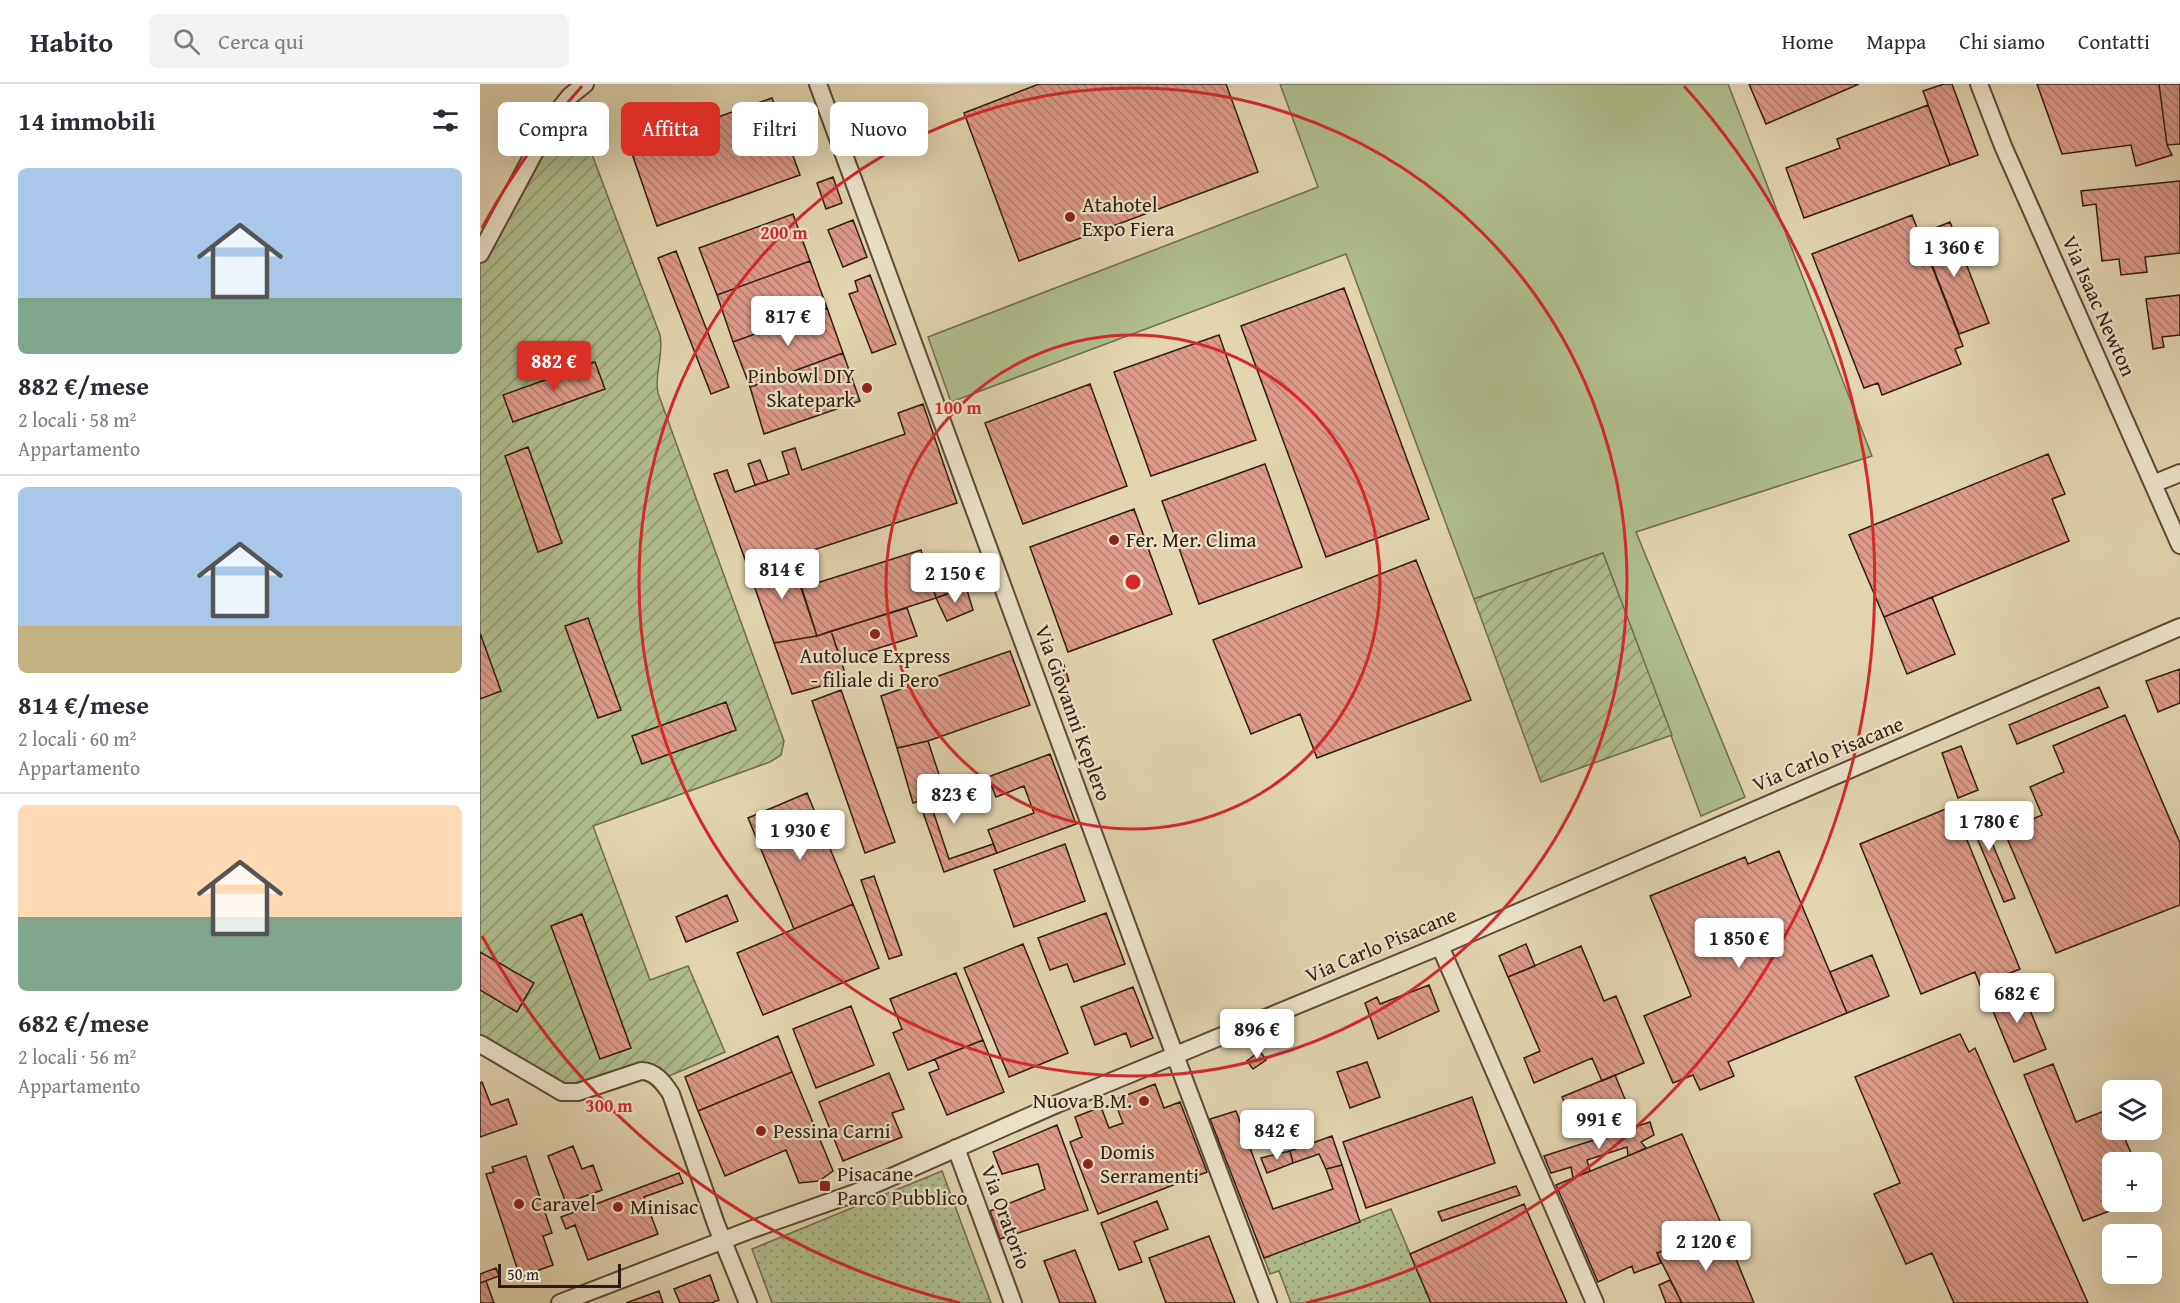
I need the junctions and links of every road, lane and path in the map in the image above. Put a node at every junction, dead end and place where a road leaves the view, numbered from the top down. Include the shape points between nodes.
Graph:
1 (585, 84) edge
2 (818, 84) edge
3 (1979, 84) edge
4 (480, 254) edge
5 (2180, 473) edge
6 (2153, 484) junction
7 (2180, 545) edge
8 (2180, 627) edge
9 (1440, 946) junction
10 (480, 1044) edge
11 (1174, 1054) junction
12 (956, 1148) junction
13 (723, 1240) junction
14 (603, 1295) edge
15 (560, 1303) edge
16 (748, 1303) edge
17 (1013, 1303) edge
18 (1268, 1303) edge
19 (1595, 1303) edge

1 - 4 street via 554,116
2 - 11 street, Via Giovanni Keplero
3 - 6 street, Via Isaac Newton
5 - 6 street
6 - 7 street, Via Isaac Newton
8 - 9 street, Via Carlo Pisacane
9 - 11 street, Via Carlo Pisacane
9 - 19 street
10 - 13 street via 562,1092 578,1092 641,1071 660,1080 671,1094
11 - 12 street, Via Carlo Pisacane
11 - 18 street, Via Giovanni Keplero
12 - 13 street, Via Carlo Pisacane via 855,1193
12 - 17 street, Via Oratorio
13 - 14 street, Via Carlo Pisacane
13 - 16 street
14 - 15 street, Via Carlo Pisacane

